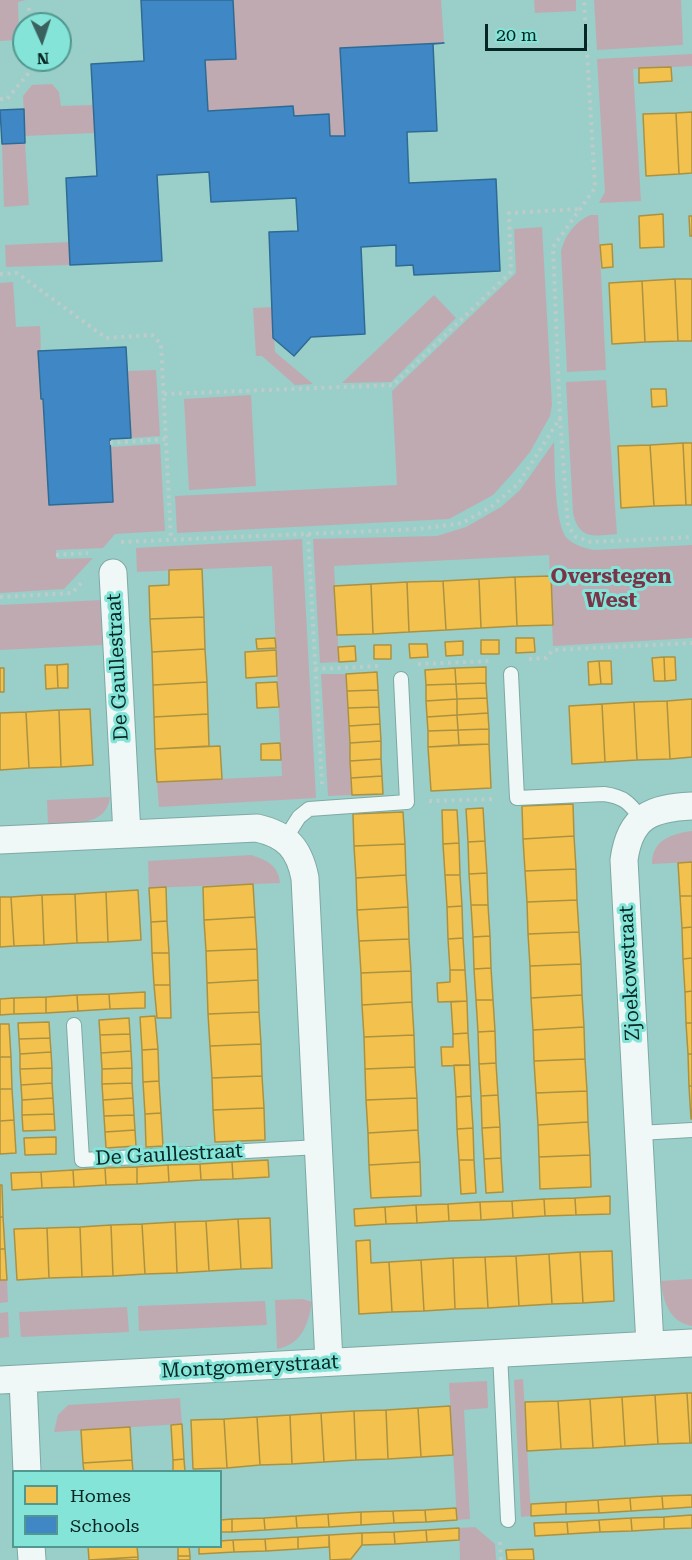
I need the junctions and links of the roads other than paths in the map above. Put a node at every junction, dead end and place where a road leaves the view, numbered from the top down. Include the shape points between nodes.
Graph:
1 (113, 561) road end
2 (511, 674) dead end
3 (401, 679) dead end
4 (692, 806) edge
5 (642, 819) junction
6 (127, 834) junction
7 (285, 839) junction
8 (0, 840) edge
9 (74, 1025) dead end
10 (692, 1130) edge
11 (639, 1133) junction
12 (319, 1147) junction
13 (692, 1343) edge
14 (650, 1345) junction
15 (500, 1353) junction
16 (329, 1362) junction
17 (11, 1379) edge
18 (27, 1470) edge
19 (508, 1520) dead end

1 - 6 street, De Gaullestraat
2 - 5 lane via 517,798 617,796 628,801
3 - 7 lane via 407,802 309,809
4 - 5 street via 663,809
5 - 11 street, Zjoekowstraat via 632,829 624,860
6 - 7 street via 256,828
6 - 8 street
7 - 12 street via 301,860 305,878
9 - 12 lane, De Gaullestraat via 81,1160
10 - 11 lane
11 - 14 street, Zjoekowstraat
12 - 16 street
13 - 14 street, Montgomerystraat
14 - 15 street, Montgomerystraat
15 - 16 street, Montgomerystraat
15 - 19 lane
16 - 17 street, Montgomerystraat
17 - 18 street

